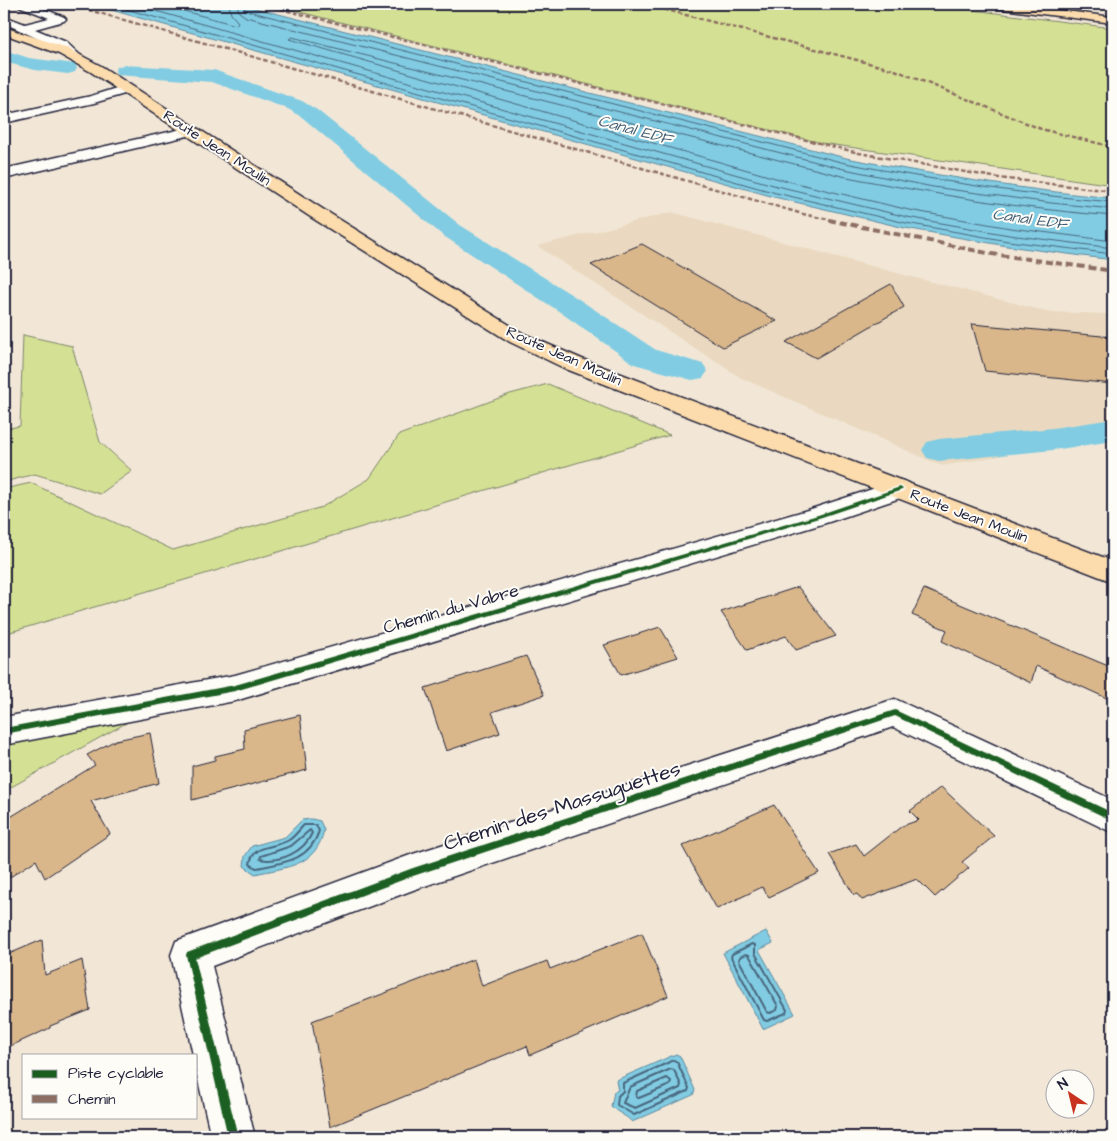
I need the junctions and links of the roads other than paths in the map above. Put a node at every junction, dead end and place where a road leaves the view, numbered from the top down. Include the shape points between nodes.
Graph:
1 (23, 4) edge
2 (987, 4) edge
3 (4, 19) edge
4 (1113, 20) edge
5 (14, 29) edge
6 (126, 89) junction
7 (4, 119) edge
8 (191, 131) junction
9 (4, 174) edge
10 (900, 489) junction
11 (1113, 572) edge
12 (4, 731) edge
13 (1113, 817) edge
14 (233, 1137) edge

1 - 5 street via 60,19
2 - 4 main road
3 - 5 street
5 - 6 main road, Route Jean Moulin via 63,51
6 - 7 street
6 - 8 main road, Route Jean Moulin
8 - 9 street
8 - 10 main road, Route Jean Moulin via 517,338 574,364
10 - 11 main road, Route Jean Moulin
10 - 12 street, Chemin du Vabre via 820,516 235,688
13 - 14 street, Chemin des Massuguettes via 896,713 413,872 190,955

